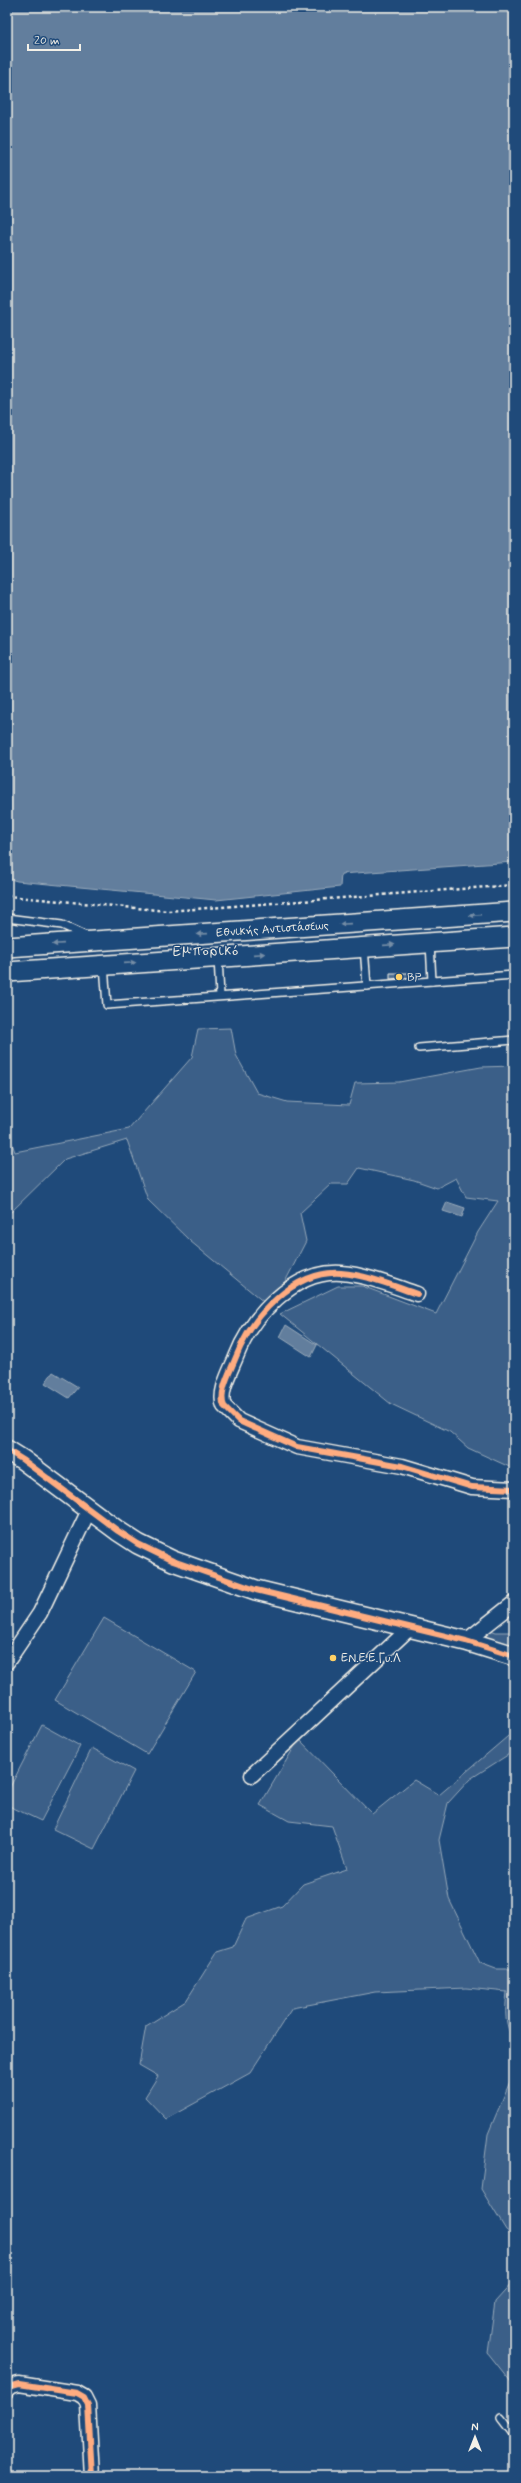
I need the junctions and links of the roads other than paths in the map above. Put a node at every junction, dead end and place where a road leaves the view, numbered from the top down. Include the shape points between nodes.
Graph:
1 (514, 912) edge
2 (7, 918) edge
3 (514, 937) edge
4 (102, 941) junction
5 (430, 942) junction
6 (7, 947) edge
7 (364, 947) junction
8 (218, 957) junction
9 (104, 965) junction
10 (7, 972) edge
11 (514, 975) edge
12 (432, 981) junction
13 (367, 986) junction
14 (220, 996) junction
15 (514, 1040) edge
16 (419, 1048) dead end
17 (417, 1294) dead end
18 (7, 1450) edge
19 (514, 1489) edge
20 (90, 1508) junction
21 (514, 1603) edge
22 (411, 1627) junction
23 (466, 1641) junction
24 (514, 1656) edge
25 (7, 1662) edge
26 (252, 1775) dead end
27 (7, 2390) edge
28 (501, 2418) dead end
29 (514, 2435) edge
30 (92, 2476) edge

1 -> 4 main road, Εθνικής Αντιστάσεως
2 - 4 lane via 62,926
3 - 5 main road, Εθνικής Αντιστάσεως
4 -> 6 main road, Εθνικής Αντιστάσεως
7 -> 5 main road, Εθνικής Αντιστάσεως
5 - 12 lane
8 -> 7 main road, Εθνικής Αντιστάσεως
7 - 13 lane
9 -> 8 main road, Εθνικής Αντιστάσεως
8 - 14 lane
9 - 10 main road, Εθνικής Αντιστάσεως
9 - 14 lane via 107,1004
11 - 12 lane
12 - 13 lane
13 - 14 lane
15 - 16 lane
17 - 19 street via 369,1278 340,1273 312,1277 298,1284 272,1304 246,1338 224,1390 224,1406 239,1421 297,1447 402,1466 472,1487
18 - 20 main road
20 - 22 main road via 138,1544 204,1573 276,1596
20 - 25 street via 40,1613
21 - 23 street
22 - 23 main road
22 - 26 street
23 - 24 main road
27 - 30 street via 19,2384 77,2393 84,2397 88,2405
28 - 29 lane

